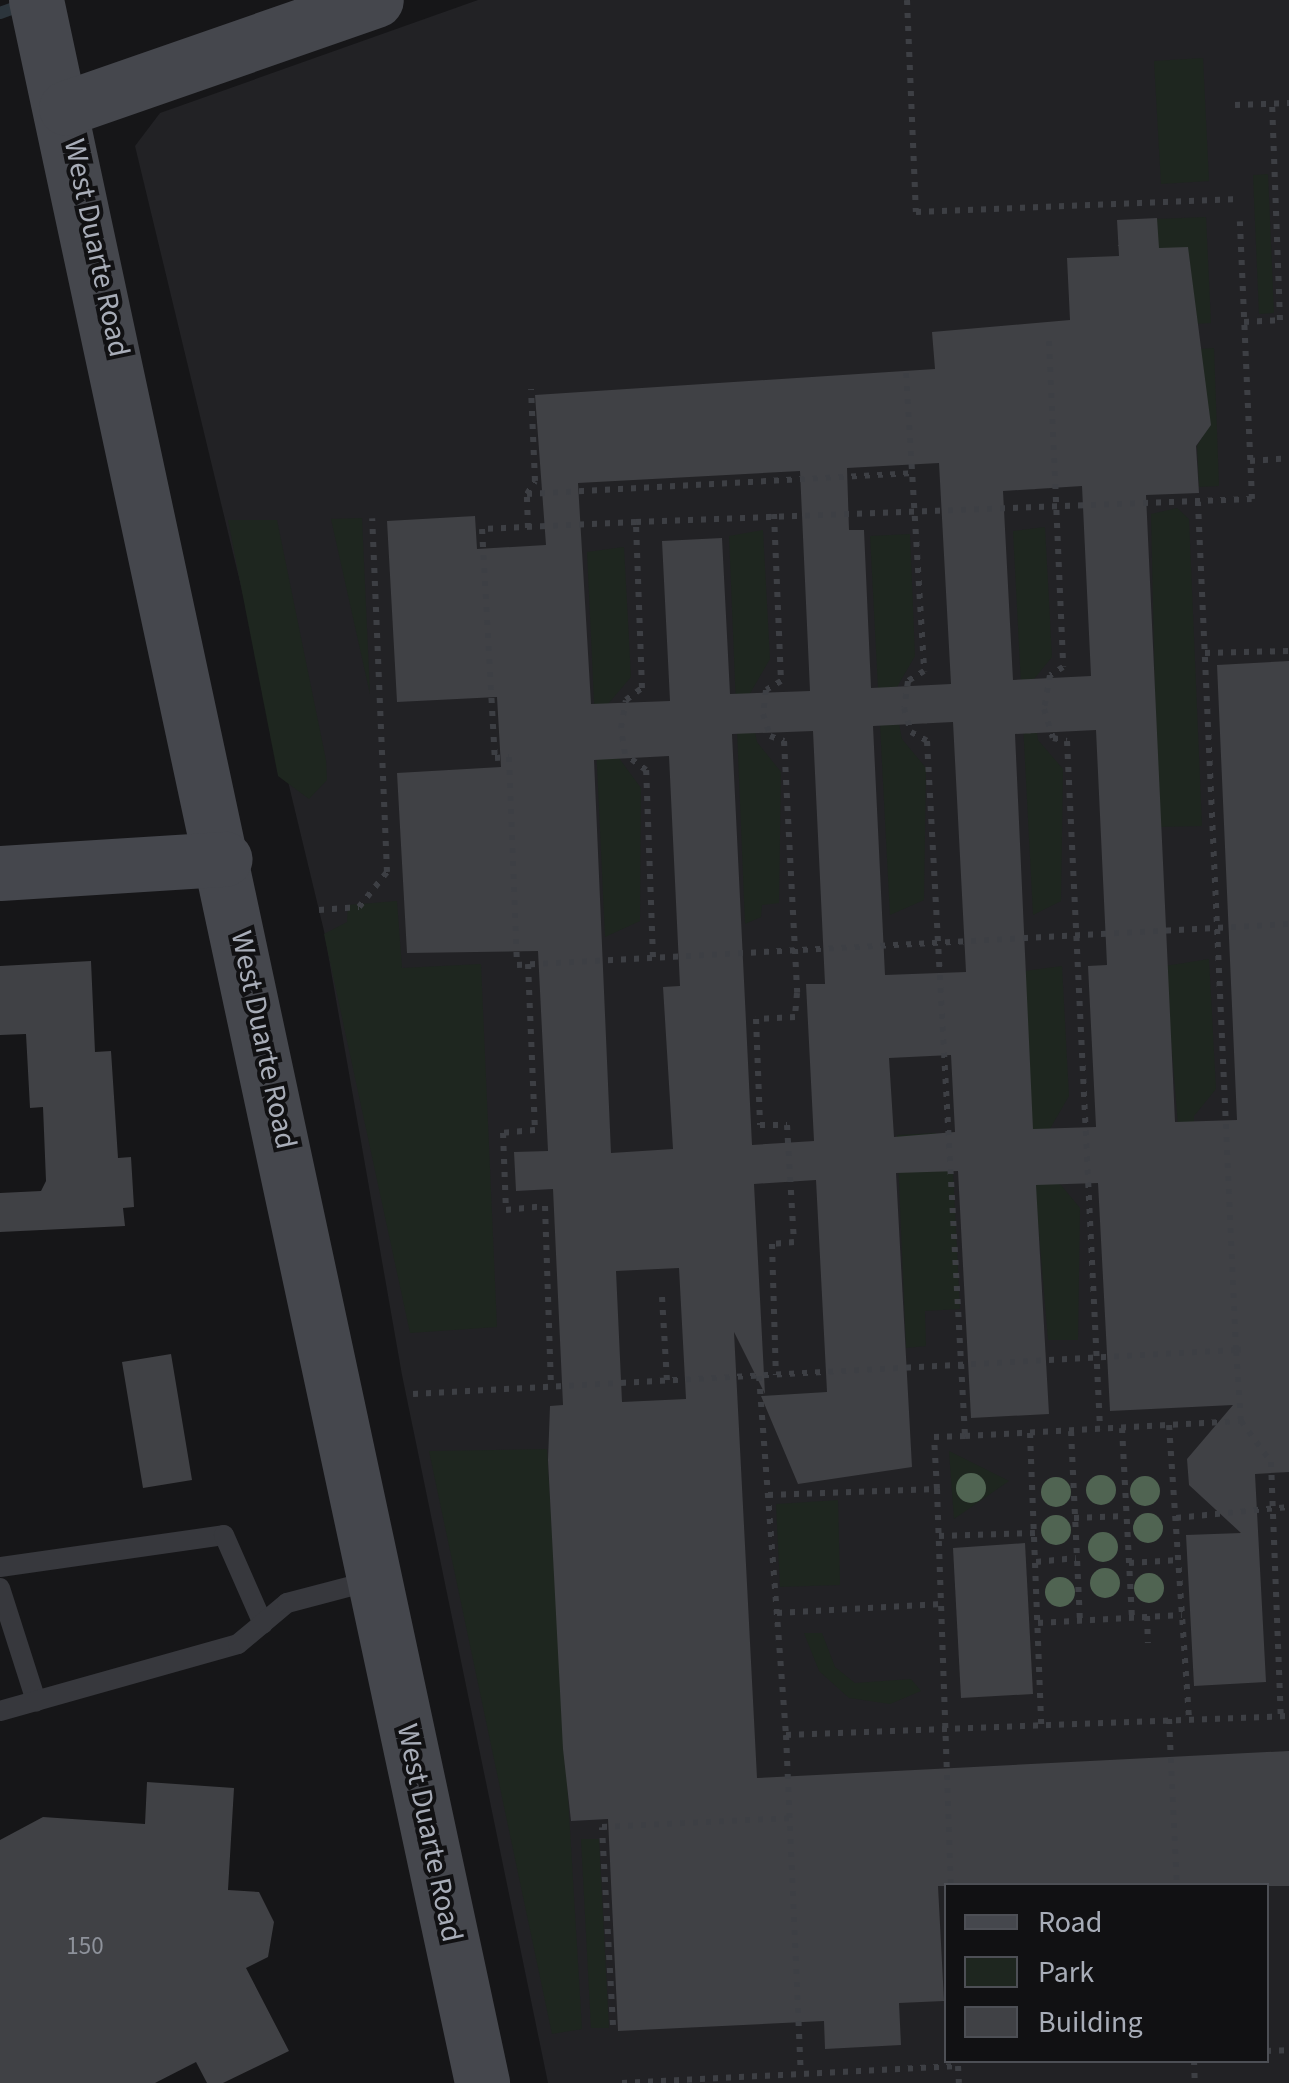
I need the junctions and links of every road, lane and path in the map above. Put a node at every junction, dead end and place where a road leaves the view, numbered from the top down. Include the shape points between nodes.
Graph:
1 (376, 0) edge
2 (906, 0) edge
3 (39, 14) edge
4 (1289, 103) edge
5 (1272, 104) junction
6 (1234, 106) dead end
7 (66, 108) junction
8 (1239, 199) dead end
9 (1240, 221) dead end
10 (1244, 322) junction
11 (1049, 342) dead end
12 (906, 373) dead end
13 (531, 389) dead end
14 (1289, 458) edge
15 (1250, 461) junction
16 (912, 473) junction
17 (527, 494) junction
18 (1198, 502) junction
19 (1056, 508) junction
20 (915, 510) junction
21 (774, 514) junction
22 (372, 518) dead end
23 (636, 522) junction
24 (528, 528) junction
25 (1289, 651) edge
26 (1205, 653) junction
27 (225, 859) junction
28 (0, 873) edge
29 (319, 910) dead end
30 (1289, 924) edge
31 (1218, 928) junction
32 (1076, 933) junction
33 (937, 940) junction
34 (794, 946) junction
35 (653, 957) junction
36 (528, 964) junction
37 (662, 1298) dead end
38 (1248, 1349) dead end
39 (1236, 1350) junction
40 (1096, 1357) junction
41 (960, 1364) junction
42 (776, 1375) junction
43 (758, 1376) junction
44 (667, 1382) junction
45 (552, 1388) junction
46 (413, 1394) dead end
47 (1241, 1421) junction
48 (1169, 1425) junction
49 (1122, 1428) junction
50 (1100, 1429) junction
51 (1071, 1431) junction
52 (1030, 1433) junction
53 (965, 1436) junction
54 (937, 1489) junction
55 (768, 1495) junction
56 (1289, 1507) edge
57 (1271, 1510) junction
58 (1126, 1516) junction
59 (1074, 1518) junction
60 (1176, 1518) junction
61 (1034, 1533) junction
62 (940, 1536) junction
63 (1076, 1558) junction
64 (1178, 1560) junction
65 (1036, 1562) junction
66 (1129, 1563) junction
67 (0, 1566) edge
68 (375, 1580) junction
69 (0, 1588) edge
70 (942, 1604) junction
71 (777, 1613) junction
72 (1182, 1615) junction
73 (1132, 1616) junction
74 (1147, 1616) junction
75 (1080, 1620) junction
76 (1038, 1623) junction
77 (263, 1624) junction
78 (1148, 1643) dead end
79 (36, 1702) junction
80 (0, 1710) edge
81 (1285, 1717) edge
82 (1189, 1719) junction
83 (1169, 1720) junction
84 (1041, 1726) junction
85 (947, 1731) junction
86 (786, 1734) junction
87 (790, 1818) junction
88 (951, 1883) edge
89 (1177, 1883) edge
90 (614, 2025) dead end
91 (958, 2063) edge
92 (801, 2073) junction
93 (482, 2083) edge
94 (622, 2083) edge
95 (958, 2083) edge

1 - 7 main road
2 - 8 path via 916,212
3 - 7 main road, West Duarte Road
4 - 5 path
5 - 6 path
5 - 10 path via 1280,320
7 - 27 main road, West Duarte Road
9 - 10 path
10 - 15 path
11 - 19 path
12 - 16 path
13 - 17 path via 535,481
14 - 15 path
15 - 18 path via 1252,499
16 - 17 path
16 - 20 path
17 - 24 path
18 - 19 path
18 - 26 path
19 - 20 path
19 - 32 path via 1063,667 1050,675 1044,709 1053,738 1067,740
20 - 21 path
20 - 33 path via 924,671 908,681 904,708 911,732 928,741
21 - 23 path
21 - 34 path via 782,680 766,690 763,714 770,736 784,741
22 - 29 path via 387,872 359,907
23 - 24 path
23 - 35 path via 642,688 626,700 621,728 625,754 646,770
24 - 36 path via 482,529 494,758 509,757 517,965
25 - 26 path
26 - 31 path
27 - 28 main road
27 - 68 main road, West Duarte Road
30 - 31 path
31 - 32 path
31 - 39 path
32 - 33 path
32 - 40 path
33 - 34 path
33 - 41 path
34 - 35 path
34 - 42 path via 795,1016 756,1018 760,1126 787,1125 794,1242 772,1244
35 - 36 path
36 - 45 path via 535,1130 503,1133 506,1210 545,1206
37 - 44 path
38 - 39 path
39 - 40 path
39 - 47 path
40 - 41 path
40 - 50 path
41 - 42 path
41 - 53 path
42 - 43 path
43 - 44 path
43 - 55 path
44 - 45 path
45 - 46 path
47 - 48 path
47 - 57 path via 1271,1462
48 - 49 path
48 - 60 path
49 - 50 path
49 - 58 path
50 - 51 path
51 - 52 path
51 - 59 path
52 - 53 path
52 - 61 path
53 - 54 path via 934,1437
54 - 55 path
54 - 62 path
55 - 71 path
56 - 57 path
57 - 60 path
57 - 81 path
58 - 59 path
58 - 66 path
59 - 63 path
60 - 64 path
61 - 62 path
61 - 65 path
62 - 70 path
63 - 65 path
63 - 75 path
64 - 66 path
64 - 72 path
65 - 76 path
66 - 73 path
67 - 77 lane via 224,1536
68 - 77 lane via 287,1603
68 - 93 main road, West Duarte Road
69 - 79 lane
70 - 71 path
70 - 85 path
71 - 86 path
72 - 74 path
72 - 82 path
73 - 74 path
73 - 75 path
74 - 78 path
75 - 76 path
76 - 84 path
77 - 79 lane via 238,1644
79 - 80 lane
81 - 82 path
82 - 83 path
83 - 84 path
83 - 89 path
84 - 85 path
85 - 86 path
85 - 88 path
86 - 87 path
87 - 90 path via 602,1827
87 - 92 path
91 - 92 path
91 - 95 path
92 - 94 path

